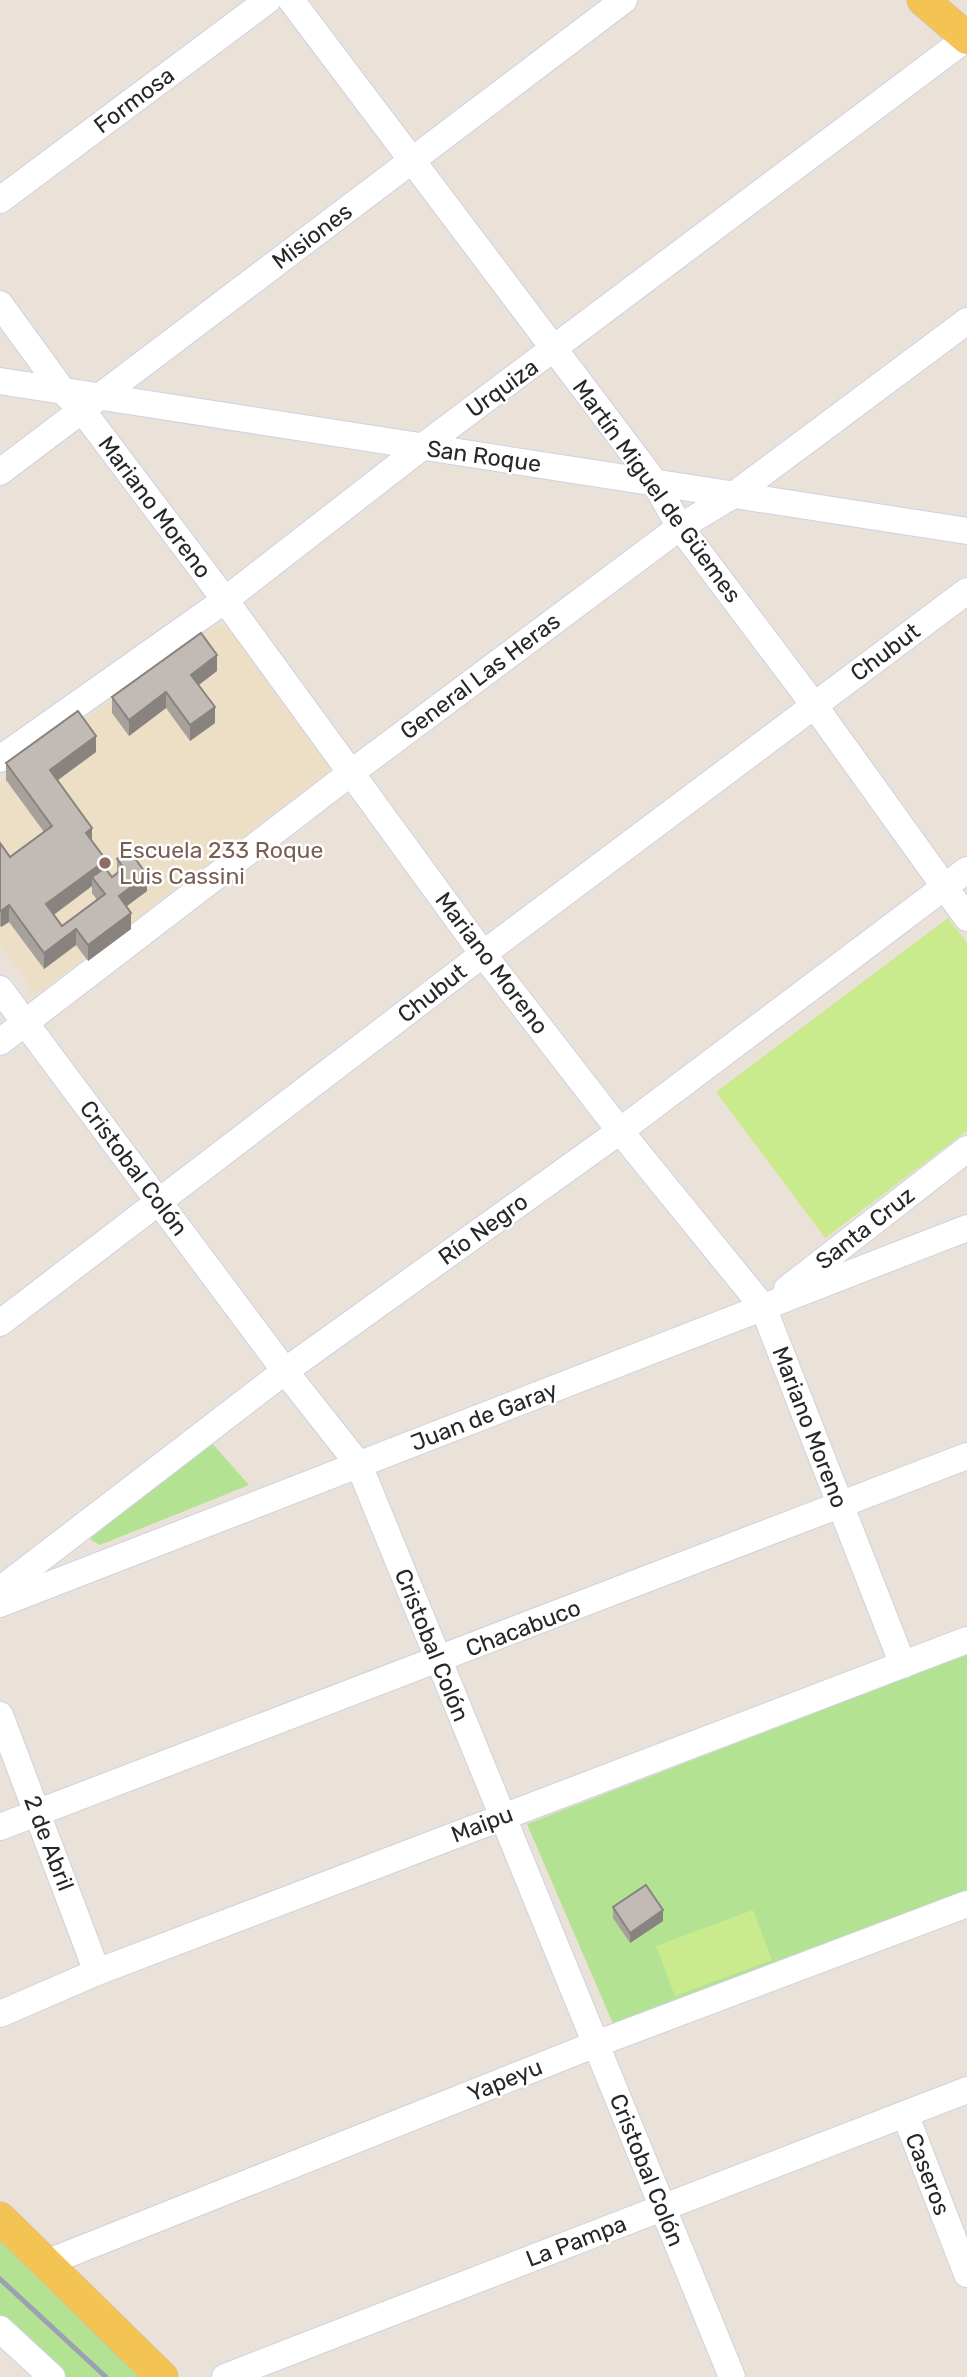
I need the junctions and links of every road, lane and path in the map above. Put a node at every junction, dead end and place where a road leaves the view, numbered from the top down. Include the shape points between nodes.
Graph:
1 (268, 0) edge
2 (291, 0) edge
3 (624, 0) edge
4 (923, 0) edge
5 (967, 38) edge
6 (412, 161) junction
7 (0, 200) edge
8 (0, 304) edge
9 (967, 321) edge
10 (555, 350) junction
11 (0, 381) edge
12 (63, 391) junction
13 (91, 403) junction
14 (422, 447) junction
15 (0, 472) edge
16 (653, 480) junction
17 (734, 494) junction
18 (680, 527) junction
19 (967, 531) edge
20 (967, 591) edge
21 (225, 600) junction
22 (814, 705) junction
23 (0, 759) edge
24 (352, 772) junction
25 (967, 870) edge
26 (944, 887) junction
27 (967, 918) edge
28 (483, 954) junction
29 (0, 989) edge
30 (25, 1023) junction
31 (0, 1042) edge
32 (620, 1131) junction
33 (967, 1149) edge
34 (159, 1203) junction
35 (967, 1228) edge
36 (763, 1307) junction
37 (0, 1323) edge
38 (285, 1371) junction
39 (967, 1456) edge
40 (359, 1465) junction
41 (841, 1506) junction
42 (0, 1590) edge
43 (0, 1604) edge
44 (967, 1640) edge
45 (439, 1661) junction
46 (903, 1665) junction
47 (0, 1715) edge
48 (37, 1813) junction
49 (502, 1816) junction
50 (0, 1827) edge
51 (967, 1904) edge
52 (97, 1972) junction
53 (0, 2014) edge
54 (596, 2044) junction
55 (967, 2090) edge
56 (905, 2114) junction
57 (662, 2207) junction
58 (0, 2218) edge
59 (46, 2263) junction
60 (967, 2274) edge
61 (0, 2329) edge
62 (52, 2377) edge
63 (162, 2377) edge
64 (225, 2377) edge
65 (732, 2377) edge

1 - 7 street, Formosa
2 - 6 street, Martín Miguel de Güemes
3 - 6 street, Misiones
4 - 5 main road
5 - 10 street, Urquiza
6 - 10 street, Martín Miguel de Güemes
6 - 13 street, Misiones
8 - 12 street, Mariano Moreno
9 - 17 street, General Las Heras
10 - 14 street, Urquiza
10 - 16 street, Martín Miguel de Güemes
11 - 12 street
12 - 13 street, Mariano Moreno
13 - 14 street, San Roque
13 - 15 street, Misiones
13 - 21 street, Mariano Moreno
14 - 16 street, San Roque
14 - 21 street, Urquiza
16 - 17 street, San Roque
16 - 18 street, Martín Miguel de Güemes
17 - 18 street, General Las Heras
17 - 19 street, San Roque
18 - 22 street, Martín Miguel de Güemes
18 - 24 street, General Las Heras
20 - 22 street, Chubut
21 - 23 street, Urquiza
21 - 24 street, Mariano Moreno
22 - 26 street, Martín Miguel de Güemes
22 - 28 street, Chubut
24 - 28 street, Mariano Moreno
24 - 30 street, General Las Heras
25 - 26 street, Río Negro
26 - 27 street, Martín Miguel de Güemes
26 - 32 street, Río Negro
28 - 32 street, Mariano Moreno
28 - 34 street, Chubut
29 - 30 street, Cristobal Colón
30 - 31 street, General Las Heras
30 - 34 street, Cristobal Colón
32 - 36 street, Mariano Moreno
32 - 38 street, Río Negro
33 - 36 street, Santa Cruz
34 - 37 street, Chubut
34 - 38 street, Cristobal Colón
35 - 36 street, Juan de Garay
36 - 40 street, Juan de Garay
36 - 41 street, Mariano Moreno
38 - 40 street, Cristobal Colón
38 - 42 street, Río Negro
39 - 41 street, Chacabuco
40 - 43 street, Juan de Garay
40 - 45 street, Cristobal Colón
41 - 45 street, Chacabuco
41 - 46 street, Mariano Moreno
44 - 46 street, Maipu
45 - 48 street, Chacabuco
45 - 49 street, Cristobal Colón
46 - 49 street, Maipu
47 - 48 street, 2 de Abril
48 - 50 street, Chacabuco
48 - 52 street, 2 de Abril
49 - 52 street, Maipu
49 - 54 street, Cristobal Colón
51 - 54 street, Yapeyu
52 - 53 street, Maipu
54 - 57 street, Cristobal Colón
54 - 59 street, Yapeyu
55 - 56 street, La Pampa
56 - 57 street, La Pampa
56 - 60 street, Caseros
57 - 64 street, La Pampa
57 - 65 street, Cristobal Colón
58 - 59 main road
59 - 63 main road
61 - 62 street

